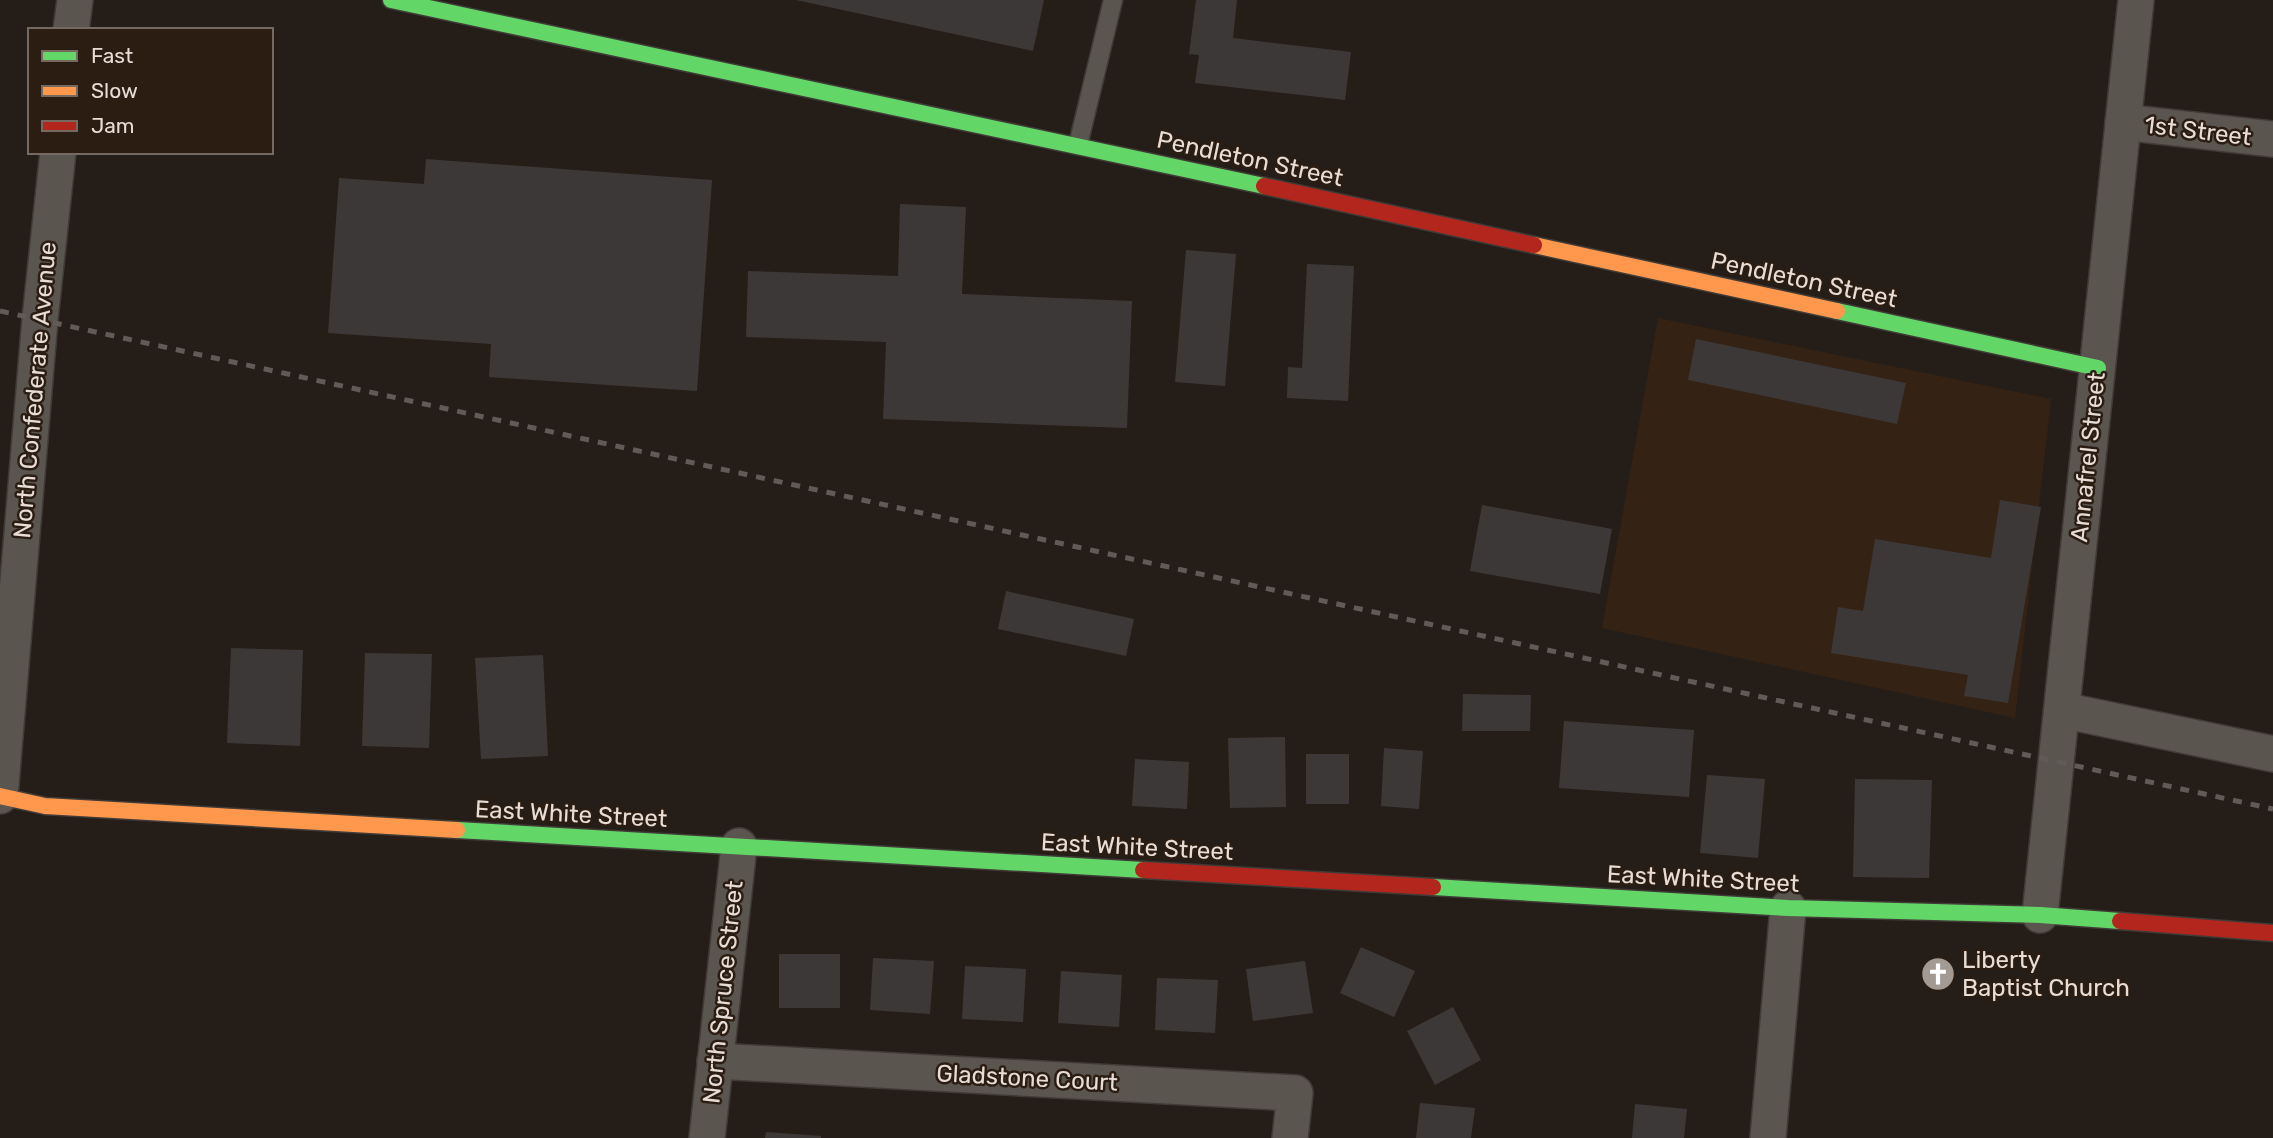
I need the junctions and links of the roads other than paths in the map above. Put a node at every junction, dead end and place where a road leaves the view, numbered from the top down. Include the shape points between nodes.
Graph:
1 (75, 0) edge
2 (391, 0) edge
3 (1113, 0) edge
4 (2136, 0) edge
5 (71, 28) edge
6 (2123, 122) junction
7 (2273, 139) edge
8 (1078, 145) junction
9 (58, 154) edge
10 (2098, 368) junction
11 (2062, 710) junction
12 (2273, 754) edge
13 (0, 796) edge
14 (739, 846) junction
15 (1788, 908) junction
16 (2040, 915) junction
17 (2273, 933) edge
18 (715, 1061) junction
19 (707, 1138) edge
20 (1290, 1138) edge
21 (1768, 1138) edge

1 - 5 street
2 - 8 street, Pendleton Street
3 - 8 lane
4 - 6 street, Annafrel Street
6 - 7 street, 1st Street
6 - 10 street, Annafrel Street
8 - 10 street, Pendleton Street
9 - 13 street, North Confederate Avenue
10 - 11 street, Annafrel Street
11 - 12 street
11 - 16 street, Annafrel Street
13 - 14 street, East White Street via 45,806
14 - 15 street, East White Street
14 - 18 street, North Spruce Street
15 - 16 street, East White Street
15 - 21 street
16 - 17 street, East White Street
18 - 19 street, North Spruce Street
18 - 20 street, Gladstone Court via 1295,1093

